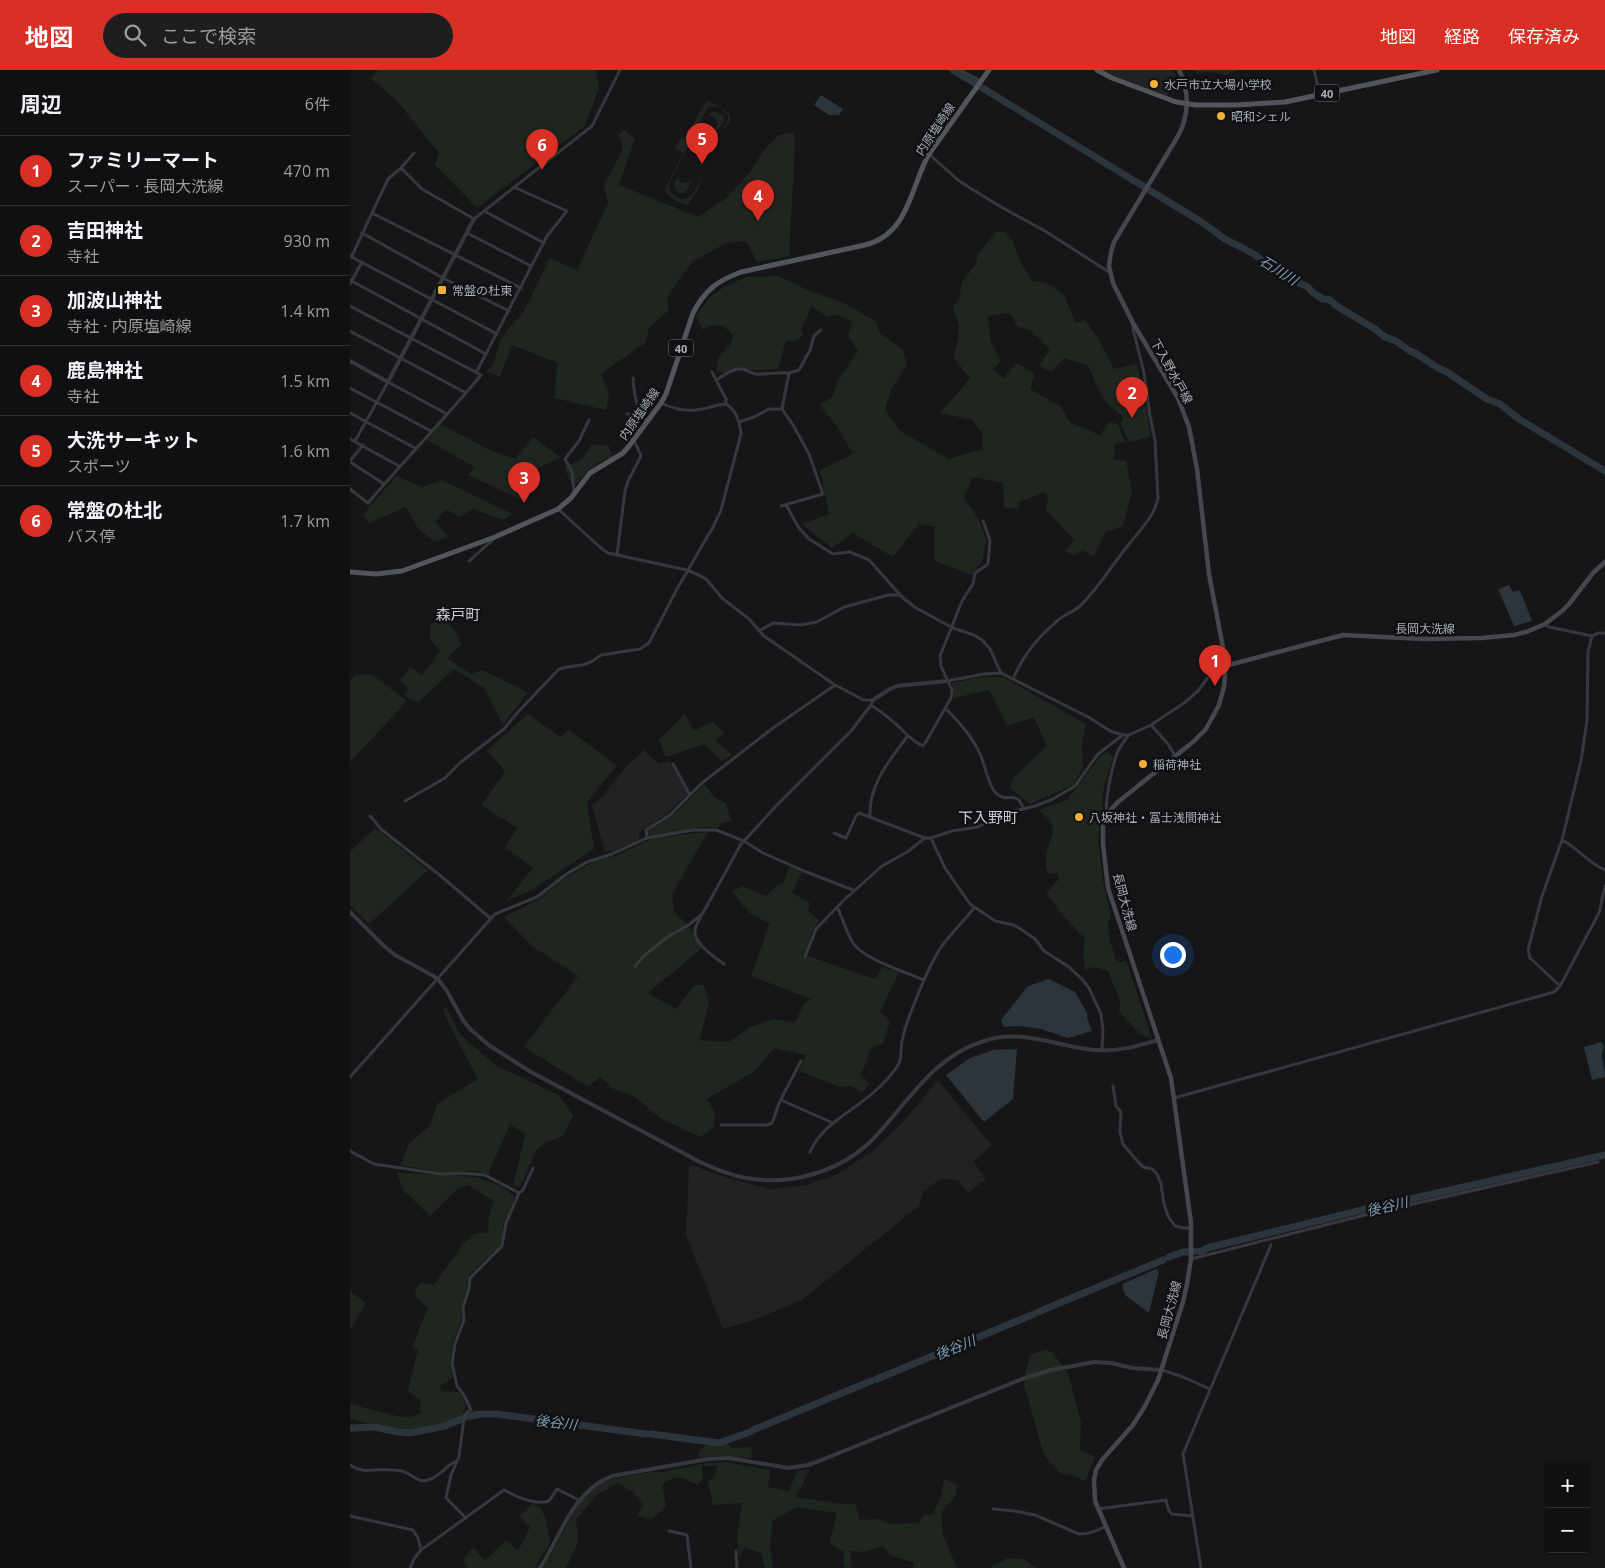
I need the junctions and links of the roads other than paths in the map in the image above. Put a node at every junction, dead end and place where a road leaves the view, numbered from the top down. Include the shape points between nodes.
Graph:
1 (620, 70) edge
2 (960, 70) edge
3 (989, 70) edge
4 (1098, 70) edge
5 (1179, 70) edge
6 (1314, 70) edge
7 (1437, 70) edge
8 (979, 84) junction
9 (1320, 95) junction
10 (1187, 104) junction
11 (414, 153) dead end
12 (929, 154) junction
13 (401, 168) junction
14 (514, 187) junction
15 (484, 211) junction
16 (372, 213) junction
17 (474, 218) junction
18 (467, 233) junction
19 (362, 234) junction
20 (544, 242) junction
21 (456, 254) junction
22 (351, 256) edge
23 (362, 262) junction
24 (531, 266) junction
25 (1109, 272) junction
26 (443, 278) junction
27 (350, 282) edge
28 (521, 288) junction
29 (432, 299) junction
30 (350, 306) edge
31 (510, 311) junction
32 (421, 319) junction
33 (1133, 323) junction
34 (821, 330) dead end
35 (350, 331) edge
36 (497, 334) junction
37 (411, 338) junction
38 (486, 354) junction
39 (400, 359) junction
40 (350, 361) edge
41 (712, 372) dead end
42 (476, 373) junction
43 (789, 373) junction
44 (633, 378) dead end
45 (716, 380) junction
46 (388, 382) junction
47 (350, 388) edge
48 (466, 393) junction
49 (377, 402) junction
50 (661, 403) junction
51 (726, 404) junction
52 (782, 409) junction
53 (350, 413) edge
54 (447, 414) junction
55 (627, 414) dead end
56 (641, 416) junction
57 (589, 420) dead end
58 (366, 421) junction
59 (648, 422) junction
60 (739, 422) junction
61 (431, 431) junction
62 (350, 439) edge
63 (634, 440) junction
64 (355, 441) junction
65 (363, 445) junction
66 (415, 448) junction
67 (350, 462) edge
68 (399, 466) junction
69 (384, 484) junction
70 (350, 489) edge
71 (574, 494) junction
72 (781, 506) dead end
73 (786, 506) junction
74 (558, 509) junction
75 (983, 521) dead end
76 (495, 537) junction
77 (617, 555) junction
78 (469, 561) dead end
79 (1605, 562) edge
80 (687, 570) junction
81 (350, 572) edge
82 (903, 598) junction
83 (1545, 624) junction
84 (953, 628) junction
85 (759, 631) junction
86 (1605, 633) edge
87 (1589, 636) junction
88 (1225, 666) junction
89 (1001, 673) junction
90 (1013, 678) junction
91 (947, 681) junction
92 (835, 685) junction
93 (873, 700) junction
94 (871, 705) junction
95 (945, 708) junction
96 (1151, 725) junction
97 (1123, 735) junction
98 (1129, 735) junction
99 (907, 737) junction
100 (1175, 756) junction
101 (673, 764) dead end
102 (690, 795) junction
103 (405, 801) dead end
104 (1024, 808) junction
105 (1107, 814) junction
106 (370, 816) dead end
107 (870, 816) junction
108 (834, 833) dead end
109 (647, 838) junction
110 (925, 838) junction
111 (931, 838) junction
112 (1562, 840) junction
113 (744, 841) junction
114 (1605, 870) edge
115 (1605, 886) edge
116 (853, 890) junction
117 (837, 907) junction
118 (974, 908) junction
119 (350, 912) edge
120 (703, 913) junction
121 (490, 918) junction
122 (805, 957) dead end
123 (724, 964) dead end
124 (635, 966) dead end
125 (437, 978) junction
126 (924, 980) junction
127 (1558, 988) junction
128 (1158, 1040) junction
129 (1102, 1050) junction
130 (801, 1062) dead end
131 (350, 1077) edge
132 (1113, 1086) dead end
133 (1174, 1098) junction
134 (781, 1100) junction
135 (833, 1123) junction
136 (721, 1125) dead end
137 (350, 1151) edge
138 (810, 1152) dead end
139 (1598, 1162) dead end
140 (533, 1168) dead end
141 (519, 1193) junction
142 (1191, 1228) junction
143 (1271, 1245) dead end
144 (1191, 1258) junction
145 (1162, 1370) junction
146 (1210, 1389) junction
147 (458, 1461) junction
148 (350, 1464) edge
149 (579, 1500) junction
150 (993, 1509) dead end
151 (1098, 1509) junction
152 (350, 1516) edge
153 (1193, 1516) junction
154 (466, 1518) junction
155 (1106, 1526) junction
156 (669, 1531) dead end
157 (421, 1550) junction
158 (736, 1551) dead end
159 (741, 1564) dead end
160 (410, 1568) edge
161 (540, 1568) edge
162 (691, 1568) edge
163 (737, 1568) edge
164 (1124, 1568) edge
165 (1200, 1568) edge

1 - 14 street via 592,126
2 - 8 street
3 - 8 main road, 内原塩崎線 / 40
4 - 10 main road, 40 via 1114,79
5 - 10 main road
6 - 9 street
7 - 9 main road, 40
8 - 12 main road, 内原塩崎線 / 40
9 - 10 main road, 40 via 1259,104
10 - 25 main road via 1182,128 1114,242
11 - 13 street
12 - 25 street via 970,188
12 - 50 main road, 内原塩崎線 / 40 via 903,216 885,237 865,245 741,272 709,289 693,313
13 - 16 street via 388,179
13 - 17 street via 422,189
14 - 15 street
14 - 20 street via 567,211
15 - 17 street
15 - 20 street
16 - 19 street
16 - 21 street
17 - 18 street
18 - 21 street
18 - 24 street
19 - 22 street
19 - 26 street
20 - 24 street
21 - 26 street
21 - 28 street
22 - 23 street
23 - 27 street
23 - 29 street
24 - 28 street
25 - 33 main road, 下入野水戸線
26 - 29 street
26 - 31 street
27 - 32 street
28 - 31 street
29 - 32 street
29 - 36 street
30 - 37 street
31 - 36 street
32 - 37 street
32 - 38 street
33 - 88 main road, 下入野水戸線 via 1173,388 1189,427
33 - 90 street via 1155,440 1157,504 1093,592 1036,642
34 - 43 street via 814,336 799,370
35 - 39 street
36 - 38 street
37 - 39 street
37 - 42 street
38 - 42 street
39 - 46 street
39 - 48 street
40 - 46 street
41 - 45 street
42 - 48 street via 480,375
43 - 45 street via 758,375 738,369
43 - 52 street
44 - 56 street
45 - 51 street
46 - 49 street
46 - 54 street
47 - 49 street
48 - 54 street
49 - 58 street
49 - 61 street
50 - 51 street via 672,409 686,410
50 - 59 main road, 内原塩崎線 / 40
51 - 60 street
52 - 60 street via 769,409
52 - 73 street via 809,454 823,494
53 - 58 street
54 - 61 street
55 - 56 street
56 - 59 street
57 - 71 street via 565,459 572,472
58 - 64 street
58 - 66 street
59 - 63 main road, 内原塩崎線 / 40
60 - 80 street via 740,440 721,510
61 - 66 street
62 - 64 street
63 - 71 main road, 内原塩崎線 / 40 via 623,453 590,473
63 - 77 street via 640,456 626,486
64 - 65 street
65 - 67 street
65 - 68 street
66 - 68 street
67 - 69 street
68 - 69 street
69 - 70 street via 368,503
71 - 74 main road, 内原塩崎線 / 40
72 - 73 street
73 - 82 street via 798,528 809,539 832,554 850,552 869,560
74 - 76 main road, 内原塩崎線 / 40
74 - 77 street via 602,549
75 - 84 street via 990,540 988,564 976,573
76 - 78 street
76 - 81 main road, 内原塩崎線 / 40 via 402,571 386,574
77 - 80 street
79 - 83 main road, 長岡大洗線 via 1569,604
80 - 85 street via 707,580
80 - 103 street via 646,646 601,655 591,662 559,669 504,729 439,783
82 - 84 street
82 - 85 street via 889,595 844,607 817,622 801,625 773,623
83 - 87 street
83 - 88 main road, 長岡大洗線 via 1514,635 1482,638 1404,639 1343,635
84 - 89 street via 982,640
84 - 91 street via 940,656
85 - 92 street
86 - 87 street
87 - 112 street via 1585,742
88 - 96 street via 1214,669 1198,691
88 - 100 main road via 1224,687 1214,716 1201,735
89 - 90 street
89 - 91 street
90 - 97 street
91 - 93 street via 897,686
91 - 95 street via 952,693
92 - 93 street via 863,700
92 - 102 street via 772,728
93 - 94 street
94 - 99 street via 892,720
94 - 113 street via 851,731
95 - 99 street via 923,746
95 - 104 street via 975,744 995,792 1002,797 1018,799
96 - 98 street
96 - 100 street
97 - 98 street
97 - 104 street via 1098,754 1070,790
98 - 105 street via 1116,758 1108,791
99 - 107 street via 878,779
100 - 105 main road
101 - 102 street
102 - 109 street via 670,815 646,830
104 - 111 street via 978,826 952,830
105 - 128 main road, 長岡大洗線 via 1102,835 1108,888
106 - 121 street via 382,830
107 - 108 street via 857,814 846,838
107 - 110 street
109 - 113 street via 704,829
109 - 121 street via 587,862 537,897
110 - 111 street
110 - 116 street
111 - 118 street via 945,868
112 - 114 street
112 - 127 street via 1542,896 1528,955
113 - 116 street via 771,857
113 - 120 street
115 - 127 street via 1599,913
116 - 117 street
117 - 122 street via 816,929
117 - 126 street via 857,948 880,962
118 - 126 street via 942,945
118 - 129 street via 995,921 1022,930 1082,979 1102,1014
119 - 125 street via 395,955
120 - 123 street via 695,934 706,951
120 - 124 street via 645,955
121 - 125 street
125 - 129 street via 470,1029 504,1056 700,1162 729,1174 759,1180 800,1177 843,1162 871,1141 936,1067 971,1045 1015,1036
125 - 131 street
126 - 135 street via 903,1036 899,1065 870,1096
127 - 133 street
128 - 129 street via 1124,1049
128 - 133 main road, 長岡大洗線
130 - 134 street
132 - 142 street via 1116,1106 1121,1112 1123,1144 1143,1167 1157,1174 1168,1216 1175,1226
133 - 142 main road, 長岡大洗線
134 - 135 street
134 - 136 street via 770,1125
135 - 138 street via 821,1134
137 - 141 street via 382,1166 440,1174 484,1175
139 - 144 street
140 - 141 street
141 - 147 street via 506,1223 502,1246 470,1278 463,1307 464,1320 452,1362 457,1386 471,1410 464,1418
142 - 144 main road, 長岡大洗線
143 - 146 street
144 - 145 main road, 長岡大洗線 via 1183,1302
145 - 146 street
145 - 149 street via 1094,1362 1051,1370 1022,1378 808,1465 788,1468 736,1459 708,1459 612,1476 597,1483
145 - 151 main road, 長岡大洗線 via 1133,1425 1096,1470 1093,1490
146 - 153 street via 1182,1454
147 - 148 street via 448,1464 435,1478 421,1481 406,1472 382,1469 362,1472
147 - 154 street via 446,1498
149 - 154 street via 558,1489 549,1501 541,1503 504,1490
149 - 161 street
150 - 155 street via 1034,1515 1079,1534
151 - 153 street via 1166,1500 1172,1514
151 - 155 main road, 長岡大洗線
152 - 157 street via 412,1530
153 - 165 street
154 - 157 street
155 - 164 main road, 長岡大洗線
156 - 162 street via 686,1535
157 - 160 street
158 - 163 street
159 - 163 street

